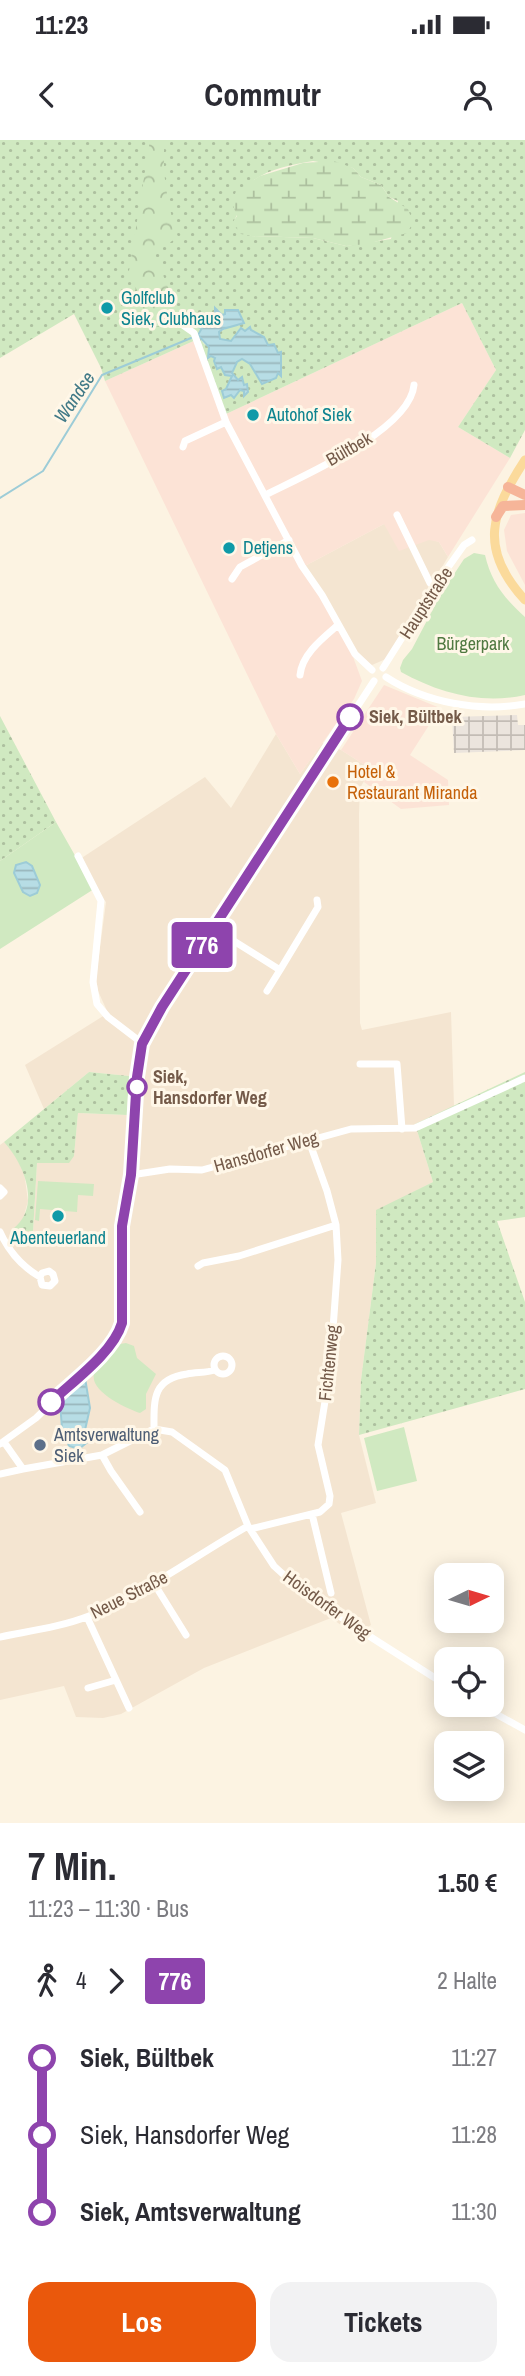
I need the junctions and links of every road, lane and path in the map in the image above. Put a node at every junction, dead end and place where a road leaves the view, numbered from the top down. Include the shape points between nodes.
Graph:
1 (184, 326) dead end
2 (414, 385) dead end
3 (226, 422) junction
4 (183, 447) dead end
5 (525, 460) edge
6 (506, 491) junction
7 (265, 495) junction
8 (525, 495) edge
9 (521, 505) edge
10 (397, 515) dead end
11 (496, 517) junction
12 (472, 540) dead end
13 (289, 541) junction
14 (232, 579) dead end
15 (435, 587) junction
16 (525, 600) edge
17 (338, 625) junction
18 (383, 668) junction
19 (372, 670) junction
20 (300, 675) dead end
21 (386, 677) junction
22 (374, 681) junction
23 (525, 704) edge
24 (78, 856) dead end
25 (317, 900) dead end
26 (213, 928) junction
27 (280, 970) junction
28 (267, 991) dead end
29 (142, 1044) junction
30 (360, 1064) dead end
31 (525, 1078) edge
32 (402, 1129) junction
33 (309, 1141) junction
34 (131, 1175) junction
35 (0, 1188) edge
36 (0, 1196) edge
37 (336, 1225) junction
38 (0, 1232) edge
39 (198, 1266) dead end
40 (40, 1277) dead end
41 (215, 1370) dead end
42 (154, 1429) junction
43 (2, 1443) edge
44 (102, 1455) junction
45 (23, 1469) junction
46 (0, 1474) edge
47 (140, 1512) dead end
48 (313, 1514) junction
49 (249, 1528) junction
50 (155, 1585) junction
51 (331, 1593) dead end
52 (87, 1617) junction
53 (186, 1635) dead end
54 (0, 1637) edge
55 (434, 1677) edge
56 (116, 1680) junction
57 (88, 1688) dead end
58 (129, 1708) dead end
59 (502, 1717) edge
60 (525, 1730) edge

1 - 3 street via 194,333
2 - 7 street, Bültbek via 413,394 388,425
3 - 4 street via 185,441
3 - 7 street
5 - 6 main road
6 - 8 highway
6 - 9 highway
6 - 11 main road
7 - 13 street
9 - 11 highway via 503,506
10 - 15 street
11 - 16 main road via 494,539 500,562
12 - 15 street, Hauptstraße
13 - 14 street via 240,567
13 - 17 street
15 - 18 street, Hauptstraße
17 - 19 street via 355,654
17 - 20 street via 313,648
18 - 19 street
18 - 21 street
19 - 22 street
21 - 22 street via 380,683
21 - 23 street via 411,691 450,702
22 - 26 street
24 - 29 street via 101,901 93,982 97,1004
25 - 27 street via 318,907
26 - 27 street
26 - 29 street
27 - 28 street
29 - 34 street
30 - 32 street via 397,1064
31 - 32 street, Hansdorfer Weg via 415,1128
32 - 33 street, Hansdorfer Weg via 351,1129
33 - 34 street, Hansdorfer Weg via 202,1170
33 - 37 street, Fichtenweg
34 - 43 street via 122,1226 124,1311 119,1334 36,1418
35 - 36 street via 4,1192
37 - 39 street
37 - 48 street, Fichtenweg via 330,1370 318,1445 330,1496 325,1509
38 - 40 street via 18,1260
41 - 42 street via 172,1377 163,1383 156,1395
42 - 44 street
42 - 49 street, Hoisdorfer Weg via 172,1432 225,1470
43 - 45 street
44 - 45 street
44 - 47 street
45 - 46 street
48 - 49 street
48 - 51 street
49 - 50 street, Neue Straße
49 - 55 street, Hoisdorfer Weg via 274,1566 296,1587
50 - 52 street, Neue Straße
50 - 53 street
52 - 54 street, Neue Straße
52 - 56 street
56 - 57 street
56 - 58 street
59 - 60 street

